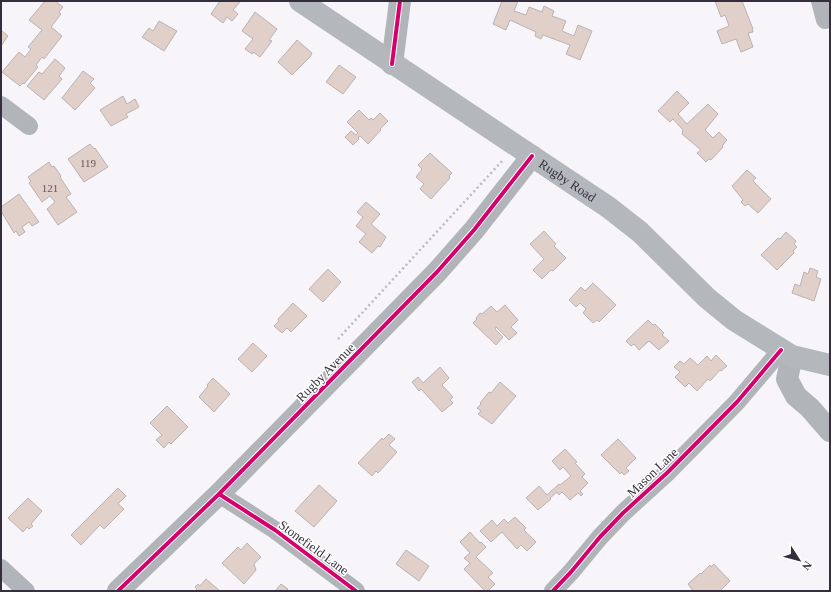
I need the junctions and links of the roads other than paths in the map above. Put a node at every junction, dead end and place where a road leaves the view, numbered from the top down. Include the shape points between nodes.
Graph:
1 (300, 1) edge
2 (400, 1) edge
3 (820, 1) edge
4 (825, 20) dead end
5 (392, 64) junction
6 (1, 105) edge
7 (30, 126) dead end
8 (532, 156) junction
9 (786, 353) junction
10 (830, 365) edge
11 (830, 432) edge
12 (219, 494) junction
13 (1, 568) edge
14 (26, 591) edge
15 (118, 591) edge
16 (356, 591) edge
17 (553, 591) edge

1 - 5 main road, Rugby Road
2 - 5 street
3 - 4 street
5 - 8 main road, Rugby Road
6 - 7 street
8 - 9 main road, Rugby Road via 614,211 640,232 707,298 734,320
8 - 12 street, Rugby Avenue via 474,230 437,272
9 - 10 main road, Rugby Road
9 - 11 street via 787,379 796,396
9 - 17 street, Mason Lane via 765,369 737,402 623,513
12 - 15 street, Rugby Avenue
12 - 16 street, Stonefield Lane via 275,530
13 - 14 street

